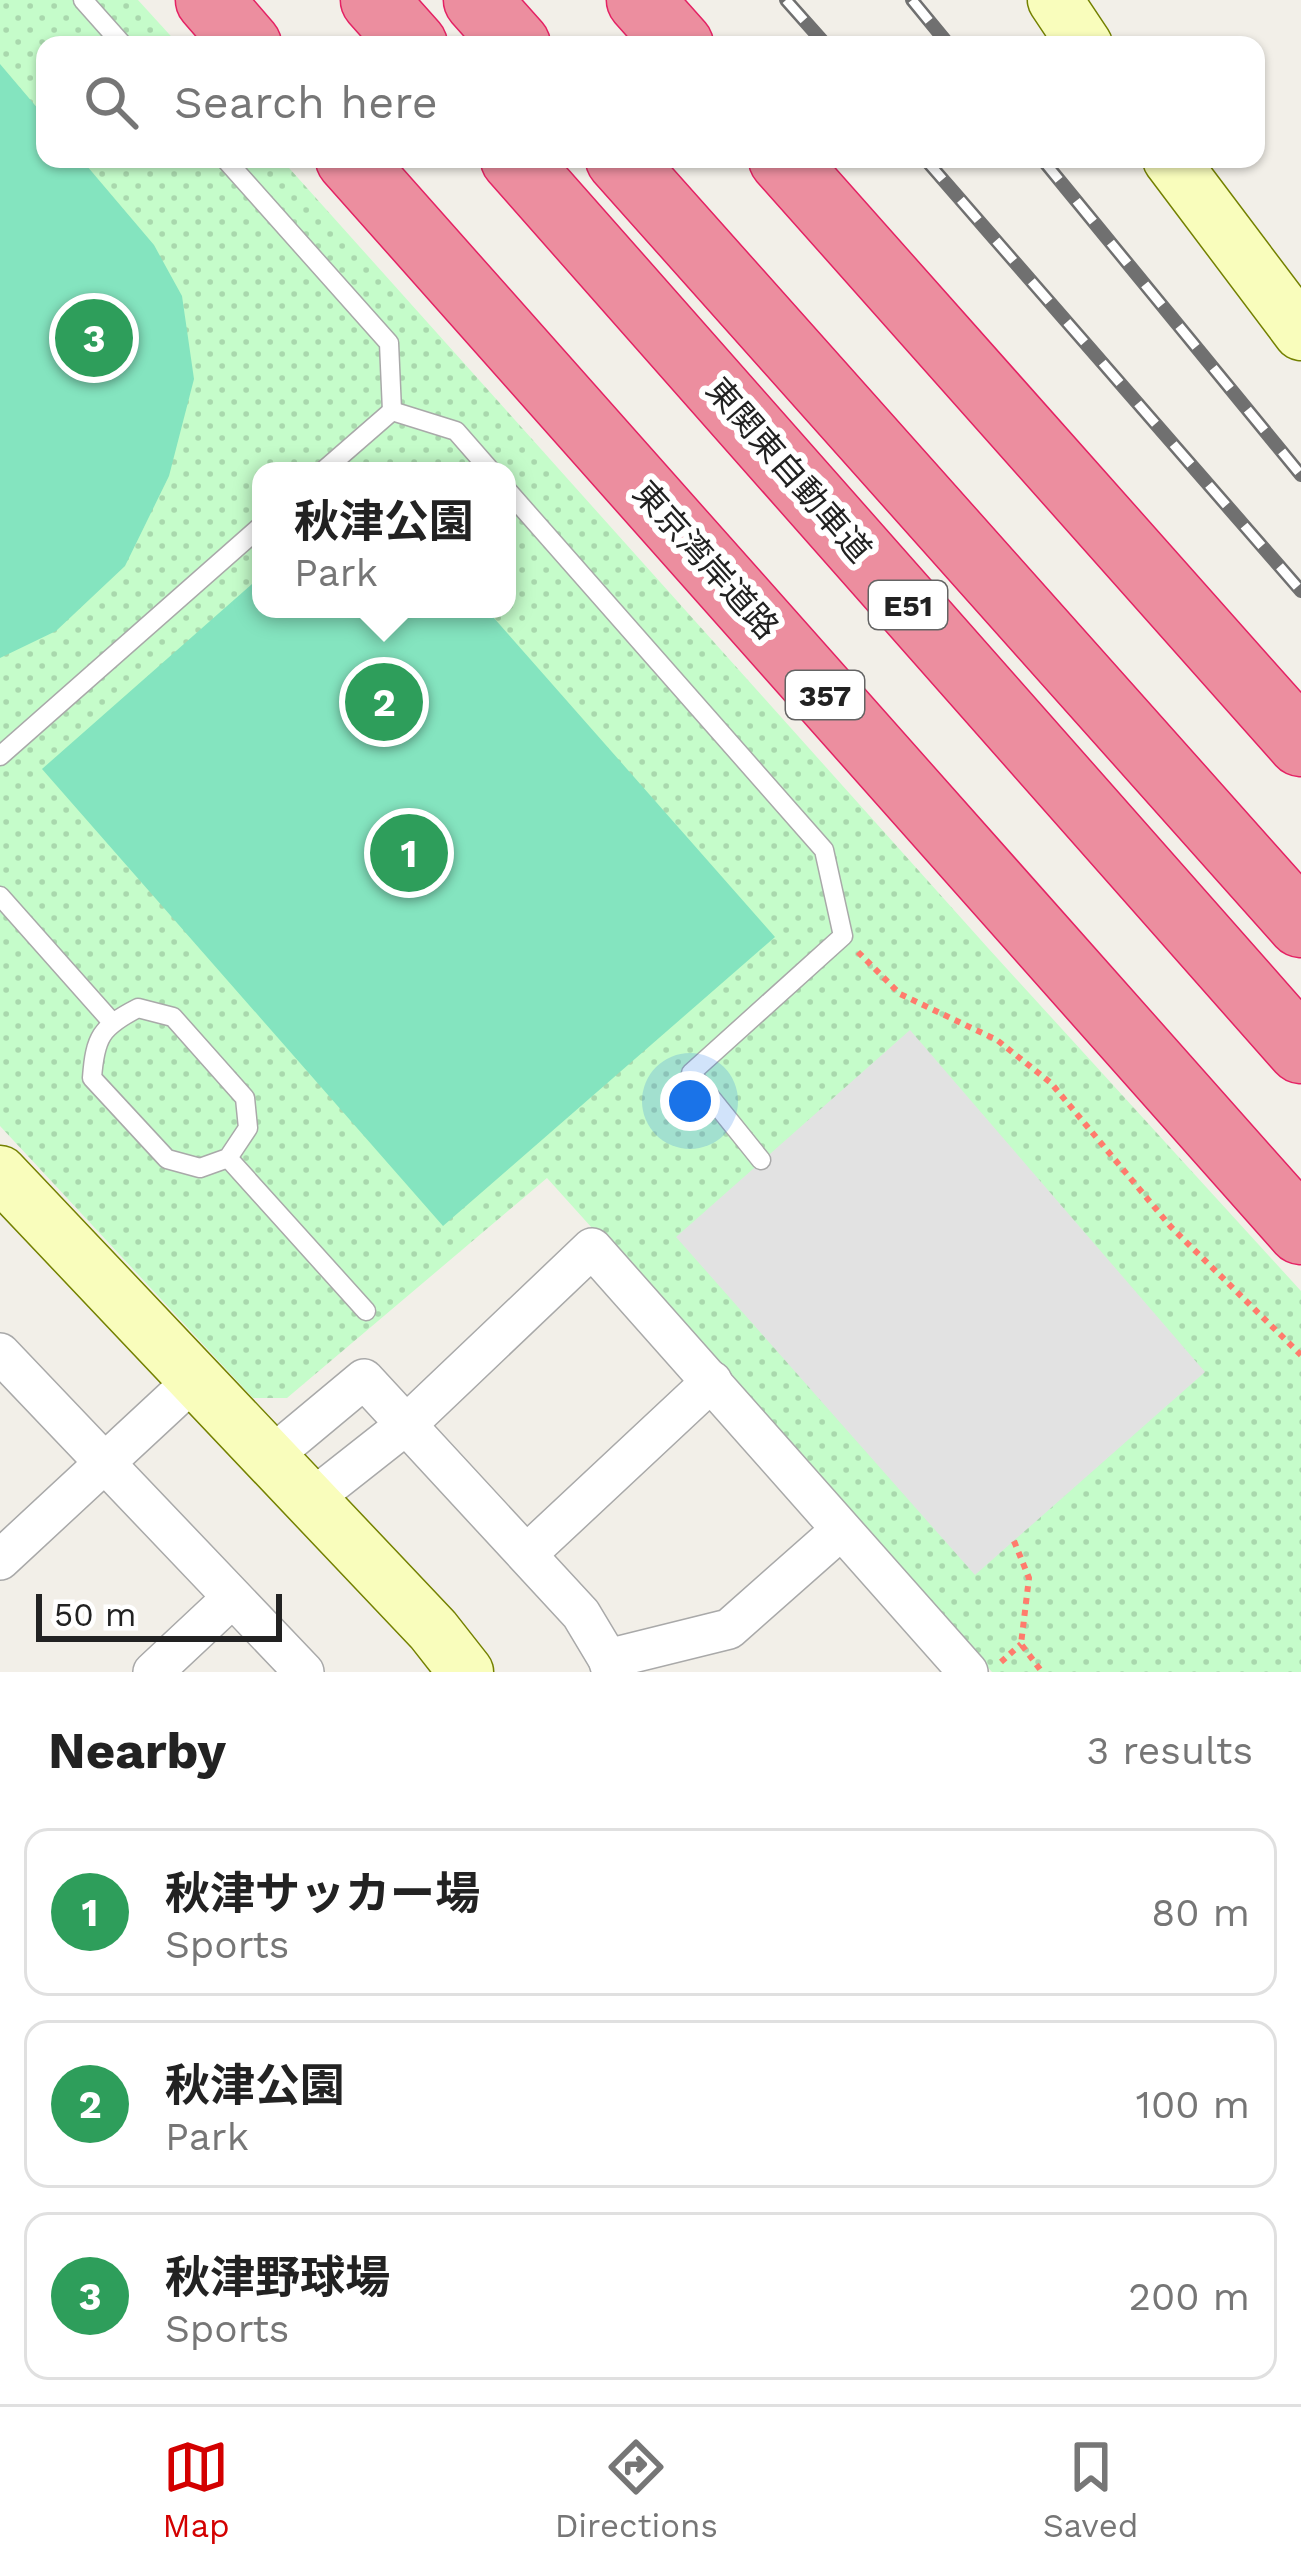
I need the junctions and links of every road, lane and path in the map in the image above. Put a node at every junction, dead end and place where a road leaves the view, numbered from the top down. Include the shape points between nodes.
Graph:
1 (83, 0) edge
2 (208, 0) edge
3 (374, 0) edge
4 (477, 0) edge
5 (640, 0) edge
6 (1055, 0) edge
7 (116, 36) edge
8 (240, 36) edge
9 (406, 36) edge
10 (510, 36) edge
11 (672, 36) edge
12 (1079, 36) edge
13 (233, 168) edge
14 (358, 168) edge
15 (522, 168) edge
16 (627, 168) edge
17 (790, 168) edge
18 (1177, 168) edge
19 (1301, 333) edge
20 (392, 411) junction
21 (333, 462) edge
22 (482, 462) edge
23 (516, 500) edge
24 (252, 534) edge
25 (1301, 743) edge
26 (0, 756) edge
27 (0, 896) edge
28 (1301, 924) edge
29 (843, 936) junction
30 (111, 1022) junction
31 (1301, 1050) edge
32 (228, 1158) junction
33 (761, 1160) dead end
34 (0, 1173) edge
35 (1301, 1231) edge
36 (366, 1311) dead end
37 (0, 1353) edge
38 (1301, 1355) edge
39 (194, 1380) junction
40 (712, 1381) junction
41 (407, 1424) junction
42 (268, 1459) junction
43 (105, 1461) junction
44 (308, 1502) junction
45 (841, 1530) junction
46 (1015, 1540) dead end
47 (527, 1553) junction
48 (0, 1560) edge
49 (232, 1598) junction
50 (1021, 1644) junction
51 (610, 1665) edge
52 (972, 1671) edge
53 (153, 1672) edge
54 (304, 1672) edge
55 (466, 1672) edge
56 (1042, 1672) edge

1 - 7 lane
2 - 8 highway
3 - 9 highway
4 - 10 highway
5 - 11 highway
6 - 12 street
13 - 20 lane via 388,343
14 - 35 highway, 東京湾岸道路 / 357
15 - 31 highway, 東関東自動車道 / E51
16 - 28 highway, E51
17 - 25 highway
18 - 19 street
20 - 21 lane
20 - 22 lane via 456,431
23 - 29 lane via 824,850
24 - 26 lane
27 - 30 lane
29 - 33 lane via 691,1073
29 - 38 path via 900,994 997,1040 1051,1083 1171,1227
30 - 32 lane via 94,1046 92,1078 166,1159 200,1168
30 - 32 lane via 138,1008 173,1017 244,1098 248,1128
32 - 36 lane
34 - 39 street
37 - 43 street
39 - 42 street
39 - 43 street
40 - 41 street via 592,1248
40 - 45 street
40 - 47 street
41 - 42 street via 364,1379
41 - 44 street
41 - 47 street
42 - 44 street
43 - 48 street
43 - 49 street
44 - 55 street
45 - 51 street via 729,1629
45 - 52 street
46 - 50 path via 1029,1578
47 - 51 street via 581,1614
49 - 53 street
49 - 54 street
50 - 52 path
50 - 56 path

